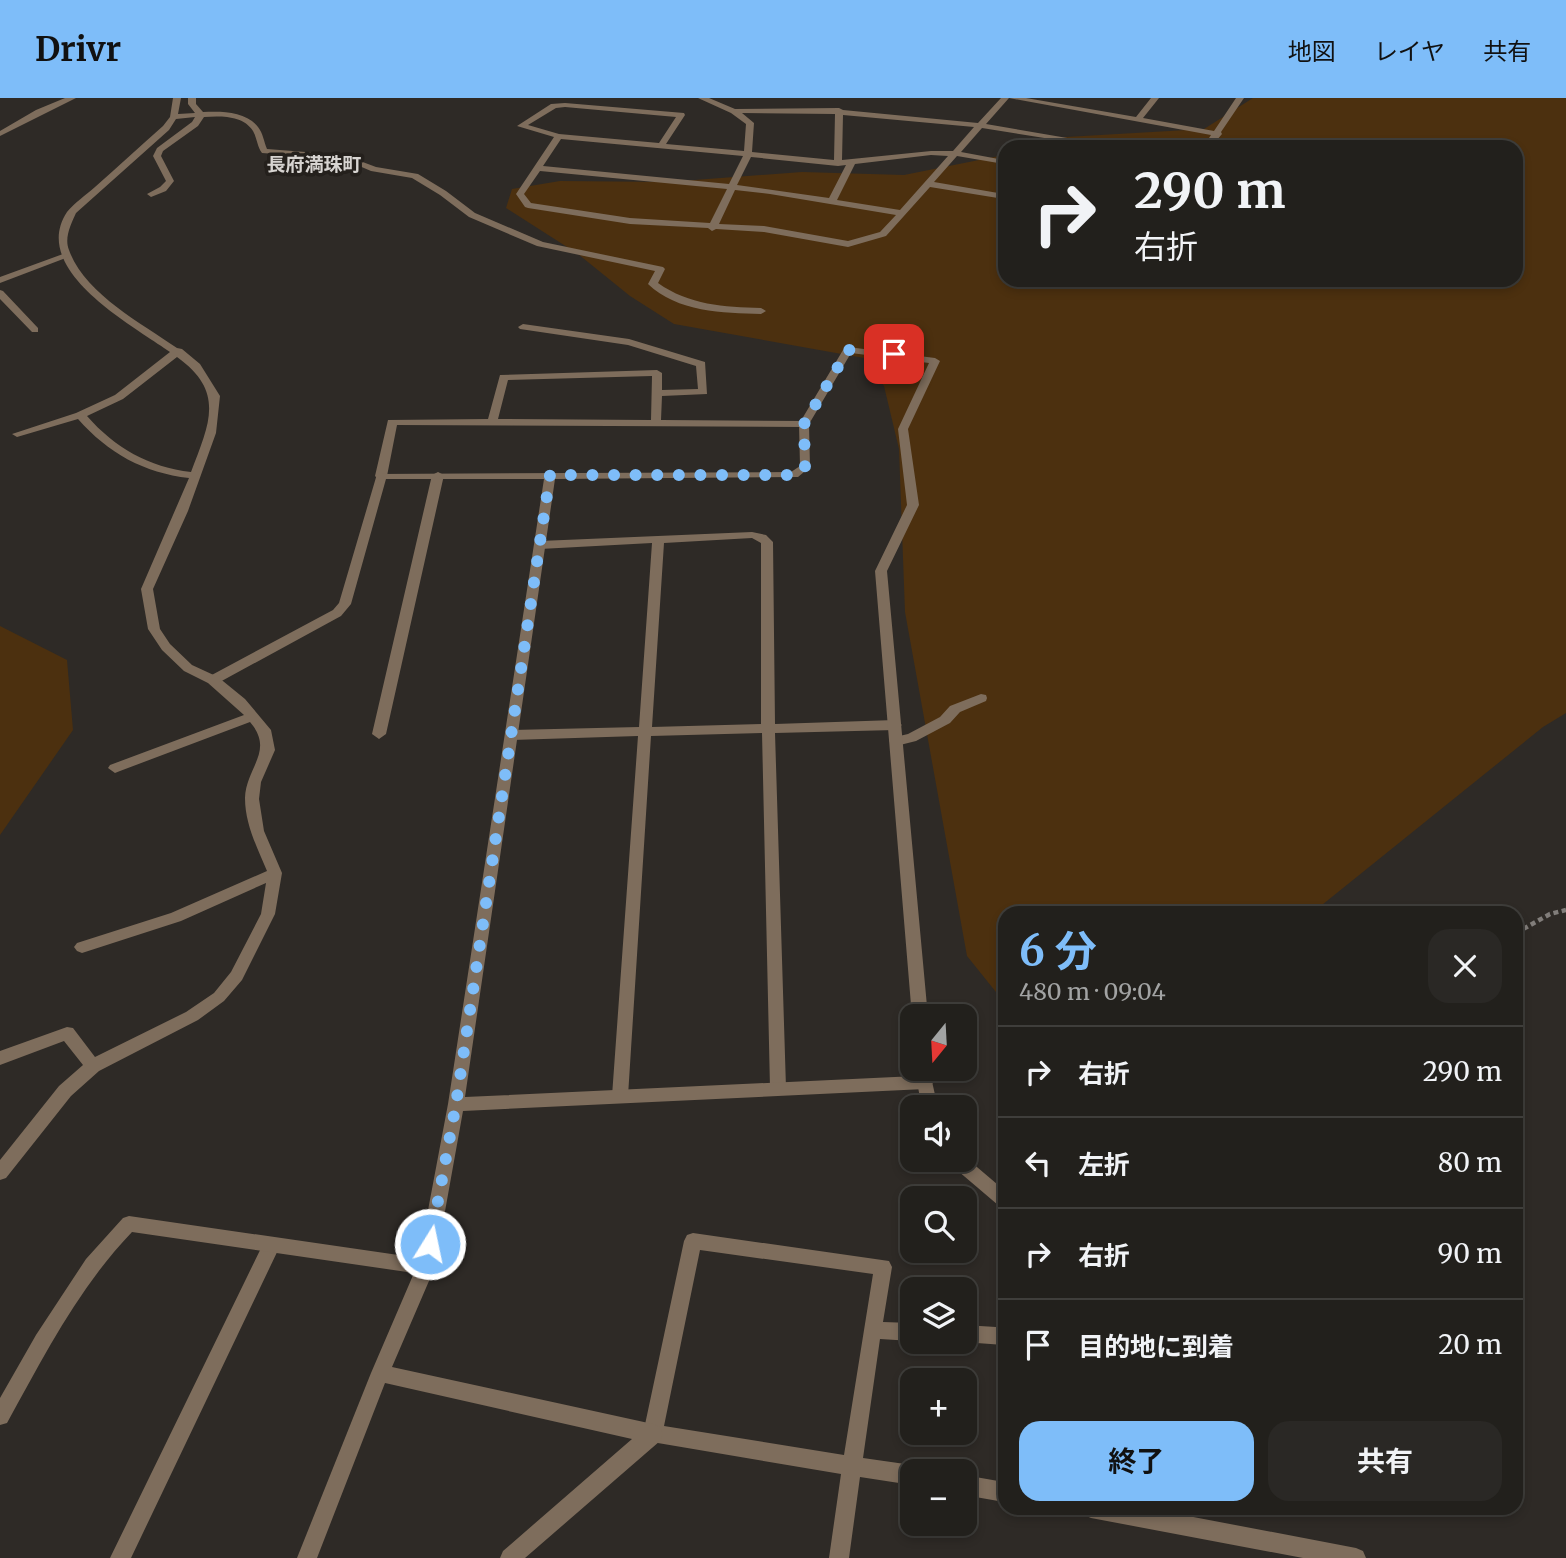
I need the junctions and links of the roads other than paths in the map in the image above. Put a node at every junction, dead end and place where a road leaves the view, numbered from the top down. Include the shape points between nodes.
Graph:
1 (72, 98) edge
2 (177, 98) edge
3 (192, 98) edge
4 (702, 98) edge
5 (1005, 98) edge
6 (1013, 98) edge
7 (1066, 98) edge
8 (1155, 98) edge
9 (1240, 98) edge
10 (1060, 106) junction
11 (839, 110) junction
12 (734, 111) junction
13 (201, 115) junction
14 (174, 117) junction
15 (1138, 120) junction
16 (983, 124) junction
17 (0, 134) edge
18 (1218, 134) junction
19 (559, 136) junction
20 (1076, 140) edge
21 (1213, 140) edge
22 (661, 146) junction
23 (958, 154) junction
24 (748, 155) junction
25 (998, 161) edge
26 (838, 163) junction
27 (851, 163) junction
28 (538, 168) junction
29 (930, 184) junction
30 (730, 188) junction
31 (151, 194) dead end
32 (998, 196) edge
33 (832, 201) junction
34 (902, 214) junction
35 (712, 228) junction
36 (66, 257) junction
37 (0, 280) edge
38 (0, 293) edge
39 (761, 311) dead end
40 (523, 327) dead end
41 (35, 330) dead end
42 (178, 351) junction
43 (657, 393) junction
44 (80, 415) junction
45 (492, 423) junction
46 (656, 423) junction
47 (804, 424) junction
48 (17, 435) dead end
49 (439, 475) junction
50 (550, 475) junction
51 (195, 476) junction
52 (381, 476) junction
53 (657, 539) junction
54 (540, 545) junction
55 (213, 680) junction
56 (981, 698) dead end
57 (253, 716) junction
58 (895, 725) junction
59 (768, 729) junction
60 (645, 732) junction
61 (379, 734) dead end
62 (512, 735) junction
63 (896, 741) junction
64 (115, 768) dead end
65 (275, 873) junction
66 (82, 947) dead end
67 (919, 1004) edge
68 (0, 1058) edge
69 (93, 1066) junction
70 (900, 1078) edge
71 (778, 1088) junction
72 (621, 1096) junction
73 (456, 1104) junction
74 (971, 1172) edge
75 (0, 1173) edge
76 (998, 1195) edge
77 (271, 1246) junction
78 (426, 1267) junction
79 (872, 1330) junction
80 (900, 1331) edge
81 (977, 1335) edge
82 (998, 1336) edge
83 (380, 1373) junction
84 (0, 1416) edge
85 (653, 1434) junction
86 (853, 1464) junction
87 (900, 1473) edge
88 (977, 1487) edge
89 (998, 1491) edge
90 (1128, 1515) edge
91 (120, 1558) edge
92 (307, 1558) edge
93 (510, 1558) edge
94 (839, 1558) edge
95 (1356, 1558) edge

1 - 17 street
2 - 14 street
3 - 13 street
4 - 12 street
5 - 16 street
6 - 10 street
7 - 10 street
8 - 15 street
9 - 18 street
10 - 15 street
11 - 12 street
11 - 16 street
11 - 26 street
12 - 24 street via 750,124
13 - 14 street
13 - 31 street via 160,150 157,156 170,181
13 - 39 street via 251,123 265,151 344,157 374,169 415,176 472,215 540,244 660,269 653,284 683,301
14 - 36 street via 72,212 62,239
15 - 18 street
16 - 20 street
16 - 23 street
18 - 21 street
19 - 22 street
19 - 22 street via 521,126 554,106 565,105 681,115
19 - 28 street
22 - 24 street
23 - 25 street
23 - 27 street
23 - 29 street
24 - 26 street
24 - 30 street
26 - 27 street
27 - 33 street
28 - 30 street
28 - 35 street via 520,194 528,205 592,217
29 - 32 street
29 - 34 street
30 - 33 street
30 - 35 street
33 - 34 street
34 - 35 street via 883,234 848,244 764,229
36 - 37 street
36 - 42 street via 79,278 102,300
38 - 41 street
40 - 43 street via 629,342 701,363 703,392
42 - 44 street via 119,397
42 - 51 street via 195,366 215,396 211,433
43 - 45 street via 657,373 504,377
43 - 46 street
44 - 48 street
44 - 51 street via 98,437 117,450 157,470
45 - 46 street
45 - 52 street via 392,422
46 - 47 street
47 - 50 street via 805,467 794,475
47 - 58 street via 848,350 935,361 903,429 913,505 881,570
49 - 50 street
49 - 52 street
49 - 61 street
50 - 54 street
51 - 55 street via 147,589 153,629 166,647 188,668
52 - 55 street via 345,604 337,613
53 - 54 street
53 - 59 street via 752,535 767,542
53 - 60 street
54 - 62 street
55 - 57 street
56 - 63 street via 911,738
57 - 64 street
57 - 65 street via 264,730 268,750 252,799 257,831
58 - 59 street
58 - 63 street
59 - 60 street
59 - 71 street
60 - 62 street
60 - 72 street
62 - 73 street
63 - 67 street
65 - 66 street via 176,917
65 - 69 street via 268,914 237,976 219,997 192,1016
68 - 69 street via 67,1033
69 - 75 street via 65,1091
70 - 71 street
71 - 72 street
72 - 73 street
73 - 78 street
74 - 76 street
77 - 78 street
77 - 84 street via 128,1224 77,1288
77 - 91 street
78 - 83 street
79 - 80 street
79 - 85 street via 883,1267 693,1241
79 - 86 street
81 - 82 street
83 - 85 street
83 - 92 street
85 - 86 street
85 - 93 street
86 - 87 street
86 - 94 street
88 - 89 street
90 - 95 street

